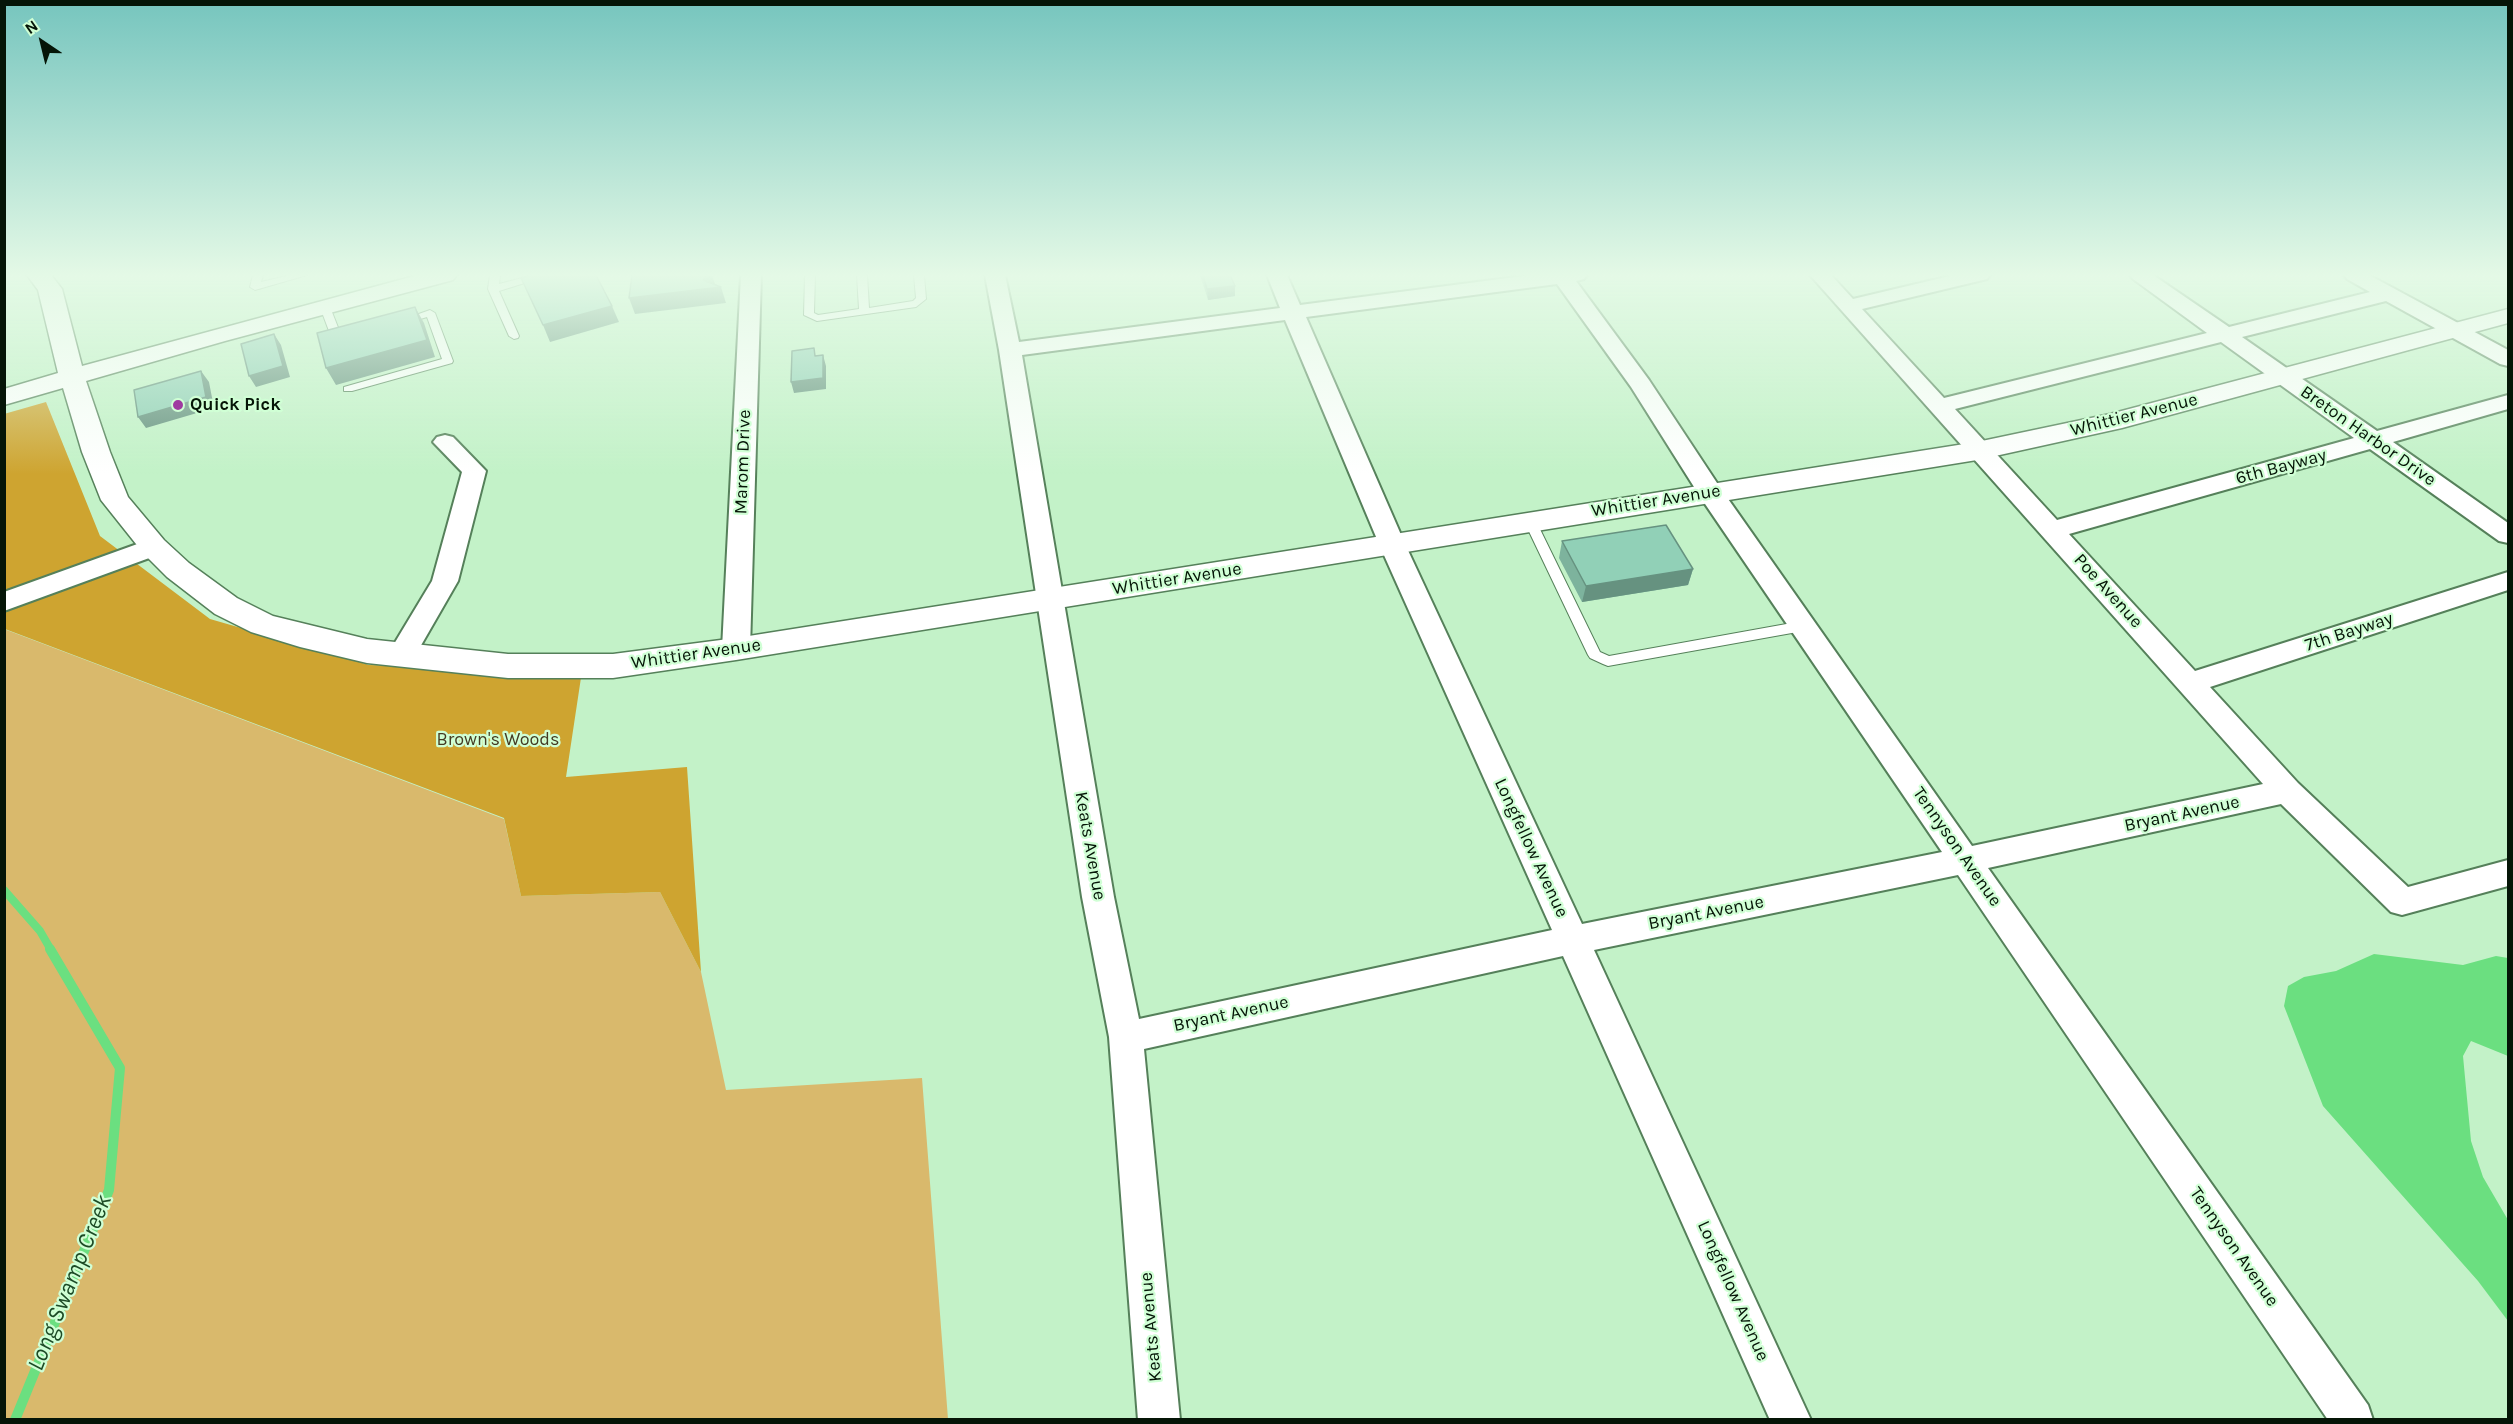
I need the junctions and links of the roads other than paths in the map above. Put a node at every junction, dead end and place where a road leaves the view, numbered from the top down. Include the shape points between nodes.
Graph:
1 (63, 341) edge
2 (200, 341) edge
3 (441, 341) edge
4 (748, 341) edge
5 (1008, 341) edge
6 (1074, 341) edge
7 (1306, 341) edge
8 (1612, 341) edge
9 (1880, 341) edge
10 (2204, 341) edge
11 (2234, 341) edge
12 (2412, 341) edge
13 (2476, 341) edge
14 (1010, 350) junction
15 (2508, 359) edge
16 (2282, 376) junction
17 (72, 377) junction
18 (348, 389) dead end
19 (4, 397) edge
20 (2508, 402) edge
21 (1939, 406) junction
22 (2375, 441) junction
23 (445, 442) dead end
24 (1977, 451) junction
25 (1710, 492) junction
26 (1530, 522) junction
27 (2053, 530) junction
28 (2508, 535) edge
29 (1392, 544) junction
30 (154, 547) junction
31 (2508, 581) edge
32 (1049, 599) junction
33 (4, 602) edge
34 (1803, 626) junction
35 (736, 649) junction
36 (402, 654) junction
37 (2190, 683) junction
38 (2287, 791) junction
39 (1966, 860) junction
40 (2508, 873) edge
41 (1573, 940) junction
42 (1126, 1037) junction
43 (1159, 1419) edge
44 (1791, 1419) edge
45 (2353, 1419) edge

1 - 17 street, Whittier Avenue
2 - 17 street
3 - 18 lane via 448,361
4 - 35 street, Marom Drive
5 - 14 street, Keats Avenue
6 - 14 street
7 - 29 street, Longfellow Avenue
8 - 25 street, Tennyson Avenue
9 - 21 street, Poe Avenue
10 - 21 street
11 - 16 street, Breton Harbor Drive
12 - 16 street, Whittier Avenue
13 - 15 street
14 - 32 street, Keats Avenue
16 - 22 street, Breton Harbor Drive
16 - 24 street, Whittier Avenue via 2112,422
17 - 19 street
17 - 30 street, Whittier Avenue via 115,500
20 - 22 street, 6th Bayway
21 - 24 street, Poe Avenue
22 - 27 street, 6th Bayway
22 - 28 street, Breton Harbor Drive
23 - 36 street via 474,471 445,581
24 - 25 street, Whittier Avenue
24 - 27 street, Poe Avenue
25 - 26 street, Whittier Avenue
25 - 34 street, Tennyson Avenue
26 - 29 street, Whittier Avenue
26 - 34 lane via 1595,655 1608,661
27 - 37 street, Poe Avenue
29 - 32 street, Whittier Avenue
29 - 41 street, Longfellow Avenue
30 - 33 street
30 - 36 street, Whittier Avenue via 226,606 262,624 367,651
31 - 37 street, 7th Bayway
32 - 35 street, Whittier Avenue
32 - 42 street, Keats Avenue via 1098,897
34 - 39 street, Tennyson Avenue
35 - 36 street, Whittier Avenue via 612,666 508,666
37 - 38 street, Poe Avenue
38 - 39 street, Bryant Avenue
38 - 40 street, Poe Avenue via 2402,902
39 - 41 street, Bryant Avenue
39 - 45 street, Tennyson Avenue
41 - 42 street, Bryant Avenue
41 - 44 street, Longfellow Avenue
42 - 43 street, Keats Avenue

